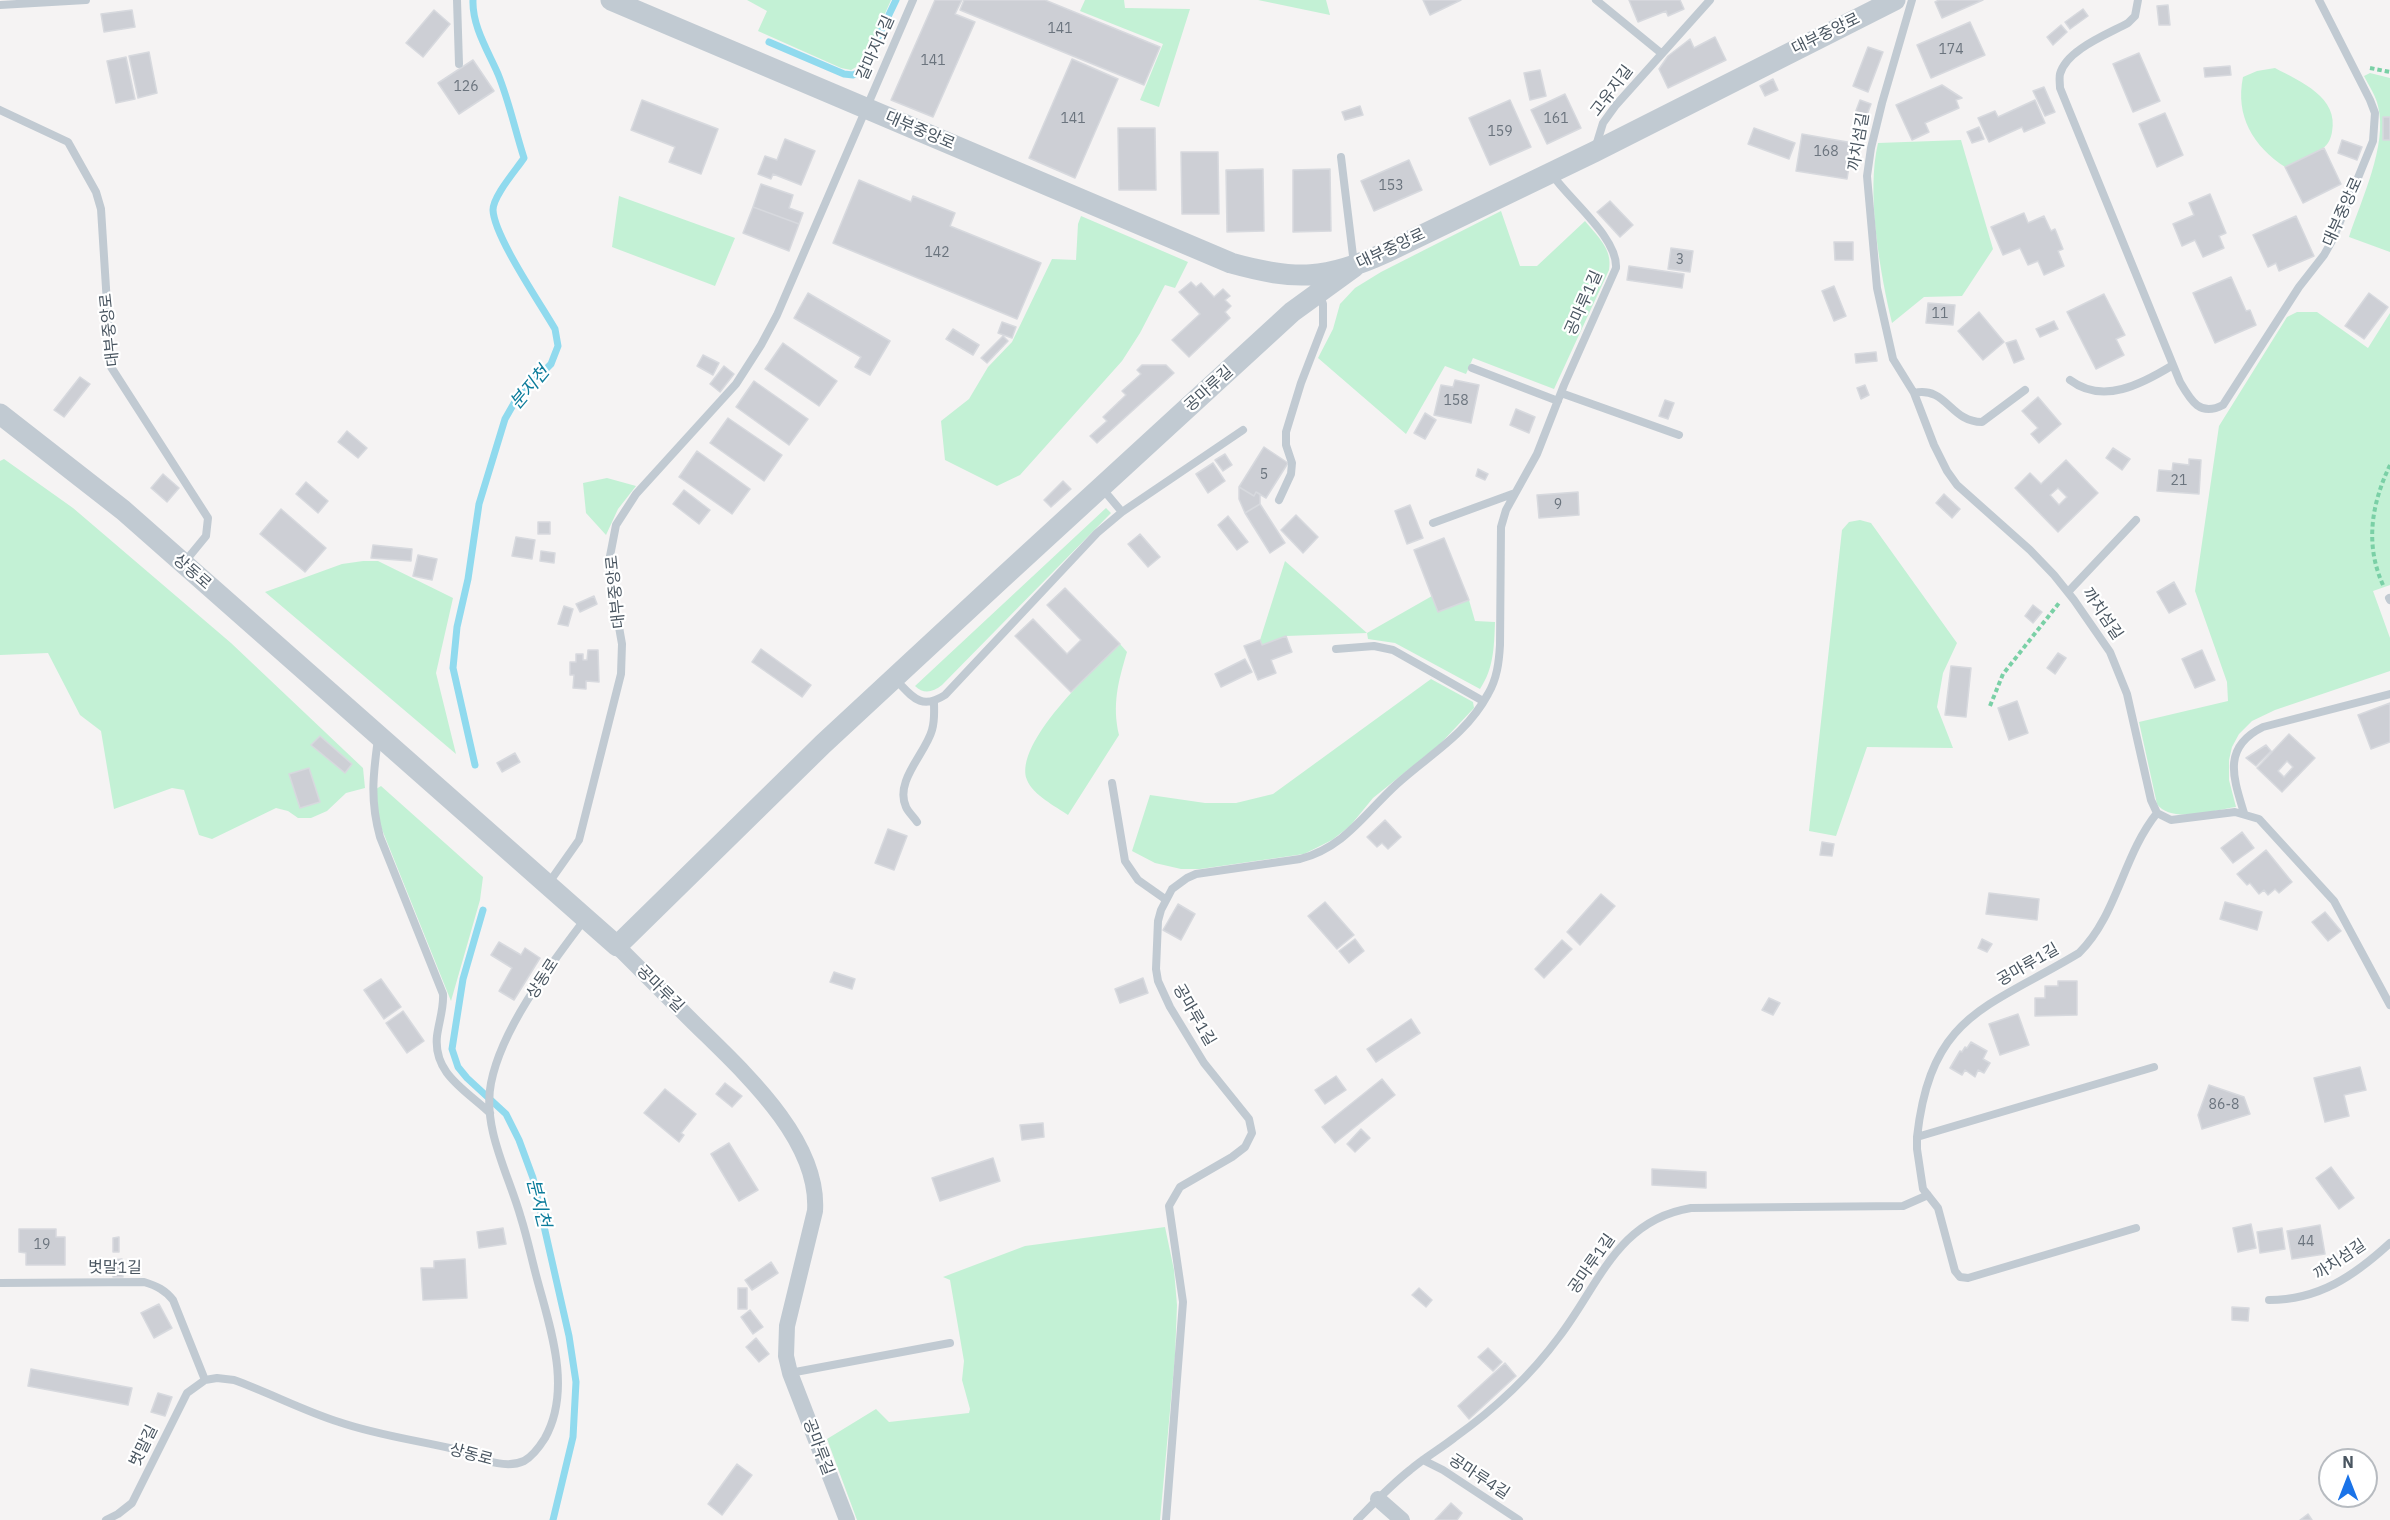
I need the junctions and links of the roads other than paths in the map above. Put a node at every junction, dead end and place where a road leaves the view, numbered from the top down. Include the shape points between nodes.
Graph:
1 (86, 0) edge
2 (457, 0) edge
3 (611, 0) edge
4 (913, 0) edge
5 (1596, 0) edge
6 (1710, 0) edge
7 (1895, 0) edge
8 (1912, 0) edge
9 (2138, 0) edge
10 (2319, 0) edge
11 (0, 5) edge
12 (1661, 53) junction
13 (459, 64) dead end
14 (866, 108) junction
15 (0, 110) edge
16 (1594, 152) junction
17 (1341, 157) dead end
18 (1551, 172) junction
19 (1354, 267) junction
20 (1288, 276) junction
21 (1319, 293) junction
22 (1292, 312) junction
23 (2173, 365) junction
24 (1472, 368) dead end
25 (2070, 380) dead end
26 (2025, 390) dead end
27 (1914, 393) junction
28 (1559, 397) junction
29 (0, 414) edge
30 (1243, 430) dead end
31 (1678, 435) dead end
32 (1101, 488) junction
33 (1515, 493) junction
34 (1279, 500) dead end
35 (1122, 512) junction
36 (2136, 520) dead end
37 (1433, 523) dead end
38 (183, 564) junction
39 (2068, 592) junction
40 (1336, 649) dead end
41 (894, 678) junction
42 (2390, 694) edge
43 (1483, 701) junction
44 (934, 702) junction
45 (379, 735) junction
46 (1112, 783) dead end
47 (2157, 813) junction
48 (2244, 813) junction
49 (917, 822) dead end
50 (548, 884) junction
51 (1166, 899) junction
52 (586, 917) junction
53 (617, 946) junction
54 (2390, 1005) edge
55 (2154, 1067) dead end
56 (490, 1111) junction
57 (1917, 1137) junction
58 (1928, 1196) junction
59 (2136, 1227) dead end
60 (2390, 1243) edge
61 (0, 1283) edge
62 (2269, 1300) dead end
63 (951, 1343) dead end
64 (790, 1373) junction
65 (205, 1380) junction
66 (1423, 1460) junction
67 (1378, 1499) junction
68 (106, 1520) edge
69 (847, 1520) edge
70 (1166, 1520) edge
71 (1357, 1520) edge
72 (1402, 1520) edge
73 (1519, 1520) edge

1 - 11 lane
2 - 13 lane
3 - 14 street, 대부중앙로
4 - 14 lane, 갈마지1길
5 - 12 lane
6 - 12 lane, 고유지길
7 - 16 street, 대부중앙로
8 - 27 lane, 까치섬길 via 1870,148 1867,176 1877,288 1893,359
9 - 23 lane, 대부중앙로 via 2135,16 2128,23 2074,53 2065,63 2060,88
10 - 23 lane, 대부중앙로 via 2375,113 2367,158 2324,255 2223,405 2214,410 2195,404
12 - 16 lane, 고유지길 via 1603,123
14 - 20 street, 대부중앙로 via 1231,263
14 - 50 lane, 대부중앙로 via 761,345 736,384 636,494 616,525 610,576 622,644 621,674 579,840
15 - 38 lane, 대부중앙로 via 68,142 100,200 111,367 208,518 206,536
16 - 18 street, 대부중앙로
17 - 19 lane
18 - 19 street, 대부중앙로
18 - 28 lane, 공마루1길 via 1607,240 1617,260 1614,275
19 - 20 street, 대부중앙로
19 - 21 street, 공마루길
20 - 21 lane via 1313,285
20 - 22 street via 1296,288
21 - 22 street, 공마루길
21 - 34 lane via 1323,326 1286,432 1291,474
22 - 32 street, 공마루길
23 - 25 lane via 2148,380 2115,391 2088,389
24 - 28 lane
26 - 27 lane via 1982,422 1959,417 1938,395
27 - 39 lane, 까치섬길 via 1940,459 1957,485 2030,550
28 - 31 lane
28 - 33 lane, 공마루1길 via 1537,454
29 - 38 street, 상동로 via 123,510
30 - 35 lane
32 - 35 lane
32 - 41 street, 공마루길
33 - 37 lane
33 - 43 lane, 공마루1길 via 1501,527 1498,664
35 - 44 lane
36 - 39 lane
38 - 45 street, 상동로
39 - 47 lane, 까치섬길 via 2110,652 2119,672
40 - 43 lane via 1374,646 1393,650
41 - 44 lane via 923,703
41 - 53 street, 공마루길
42 - 48 lane via 2251,733 2236,750 2233,761
43 - 51 lane, 공마루1길 via 1443,749 1328,848 1300,859 1196,874 1180,882
44 - 49 lane via 932,732 904,790 905,807
45 - 50 street, 상동로
45 - 56 lane via 373,813 443,994 437,1038 441,1063 454,1083
46 - 51 lane via 1125,861 1138,880
47 - 48 lane via 2171,820
47 - 57 lane, 공마루1길 via 2135,846 2090,943 1976,1012 1956,1029 1928,1076
48 - 54 lane via 2265,824 2334,901
50 - 52 street, 상동로
51 - 70 lane, 공마루1길 via 1158,921 1156,969 1162,993 1204,1063 1249,1119 1252,1132 1245,1147 1232,1157 1180,1187 1169,1206 1183,1302
52 - 53 street, 상동로
52 - 56 lane, 상동로 via 516,1020 491,1083
53 - 64 street, 공마루길 via 738,1064 792,1134 807,1162 816,1195 815,1211 787,1326
55 - 57 lane
56 - 65 lane, 상동로 via 493,1134 522,1219 554,1346 557,1396 553,1418 533,1454 512,1464 497,1462 348,1425 234,1380
57 - 58 lane, 공마루1길 via 1923,1189
58 - 59 lane, 공마루1길 via 1938,1208 1960,1277 1968,1278
58 - 66 lane, 공마루1길 via 1903,1206 1699,1208 1659,1217 1617,1250 1558,1338 1527,1374 1479,1419
60 - 62 lane, 까치섬길 via 2321,1292
61 - 65 lane, 벗말1길 via 144,1282 157,1286 173,1300
63 - 64 lane
64 - 69 street, 공마루길
65 - 68 lane, 벗말길 via 187,1393 132,1503
66 - 67 lane, 공마루1길
66 - 73 lane, 공마루4길
67 - 71 lane, 공마루1길
67 - 72 street

